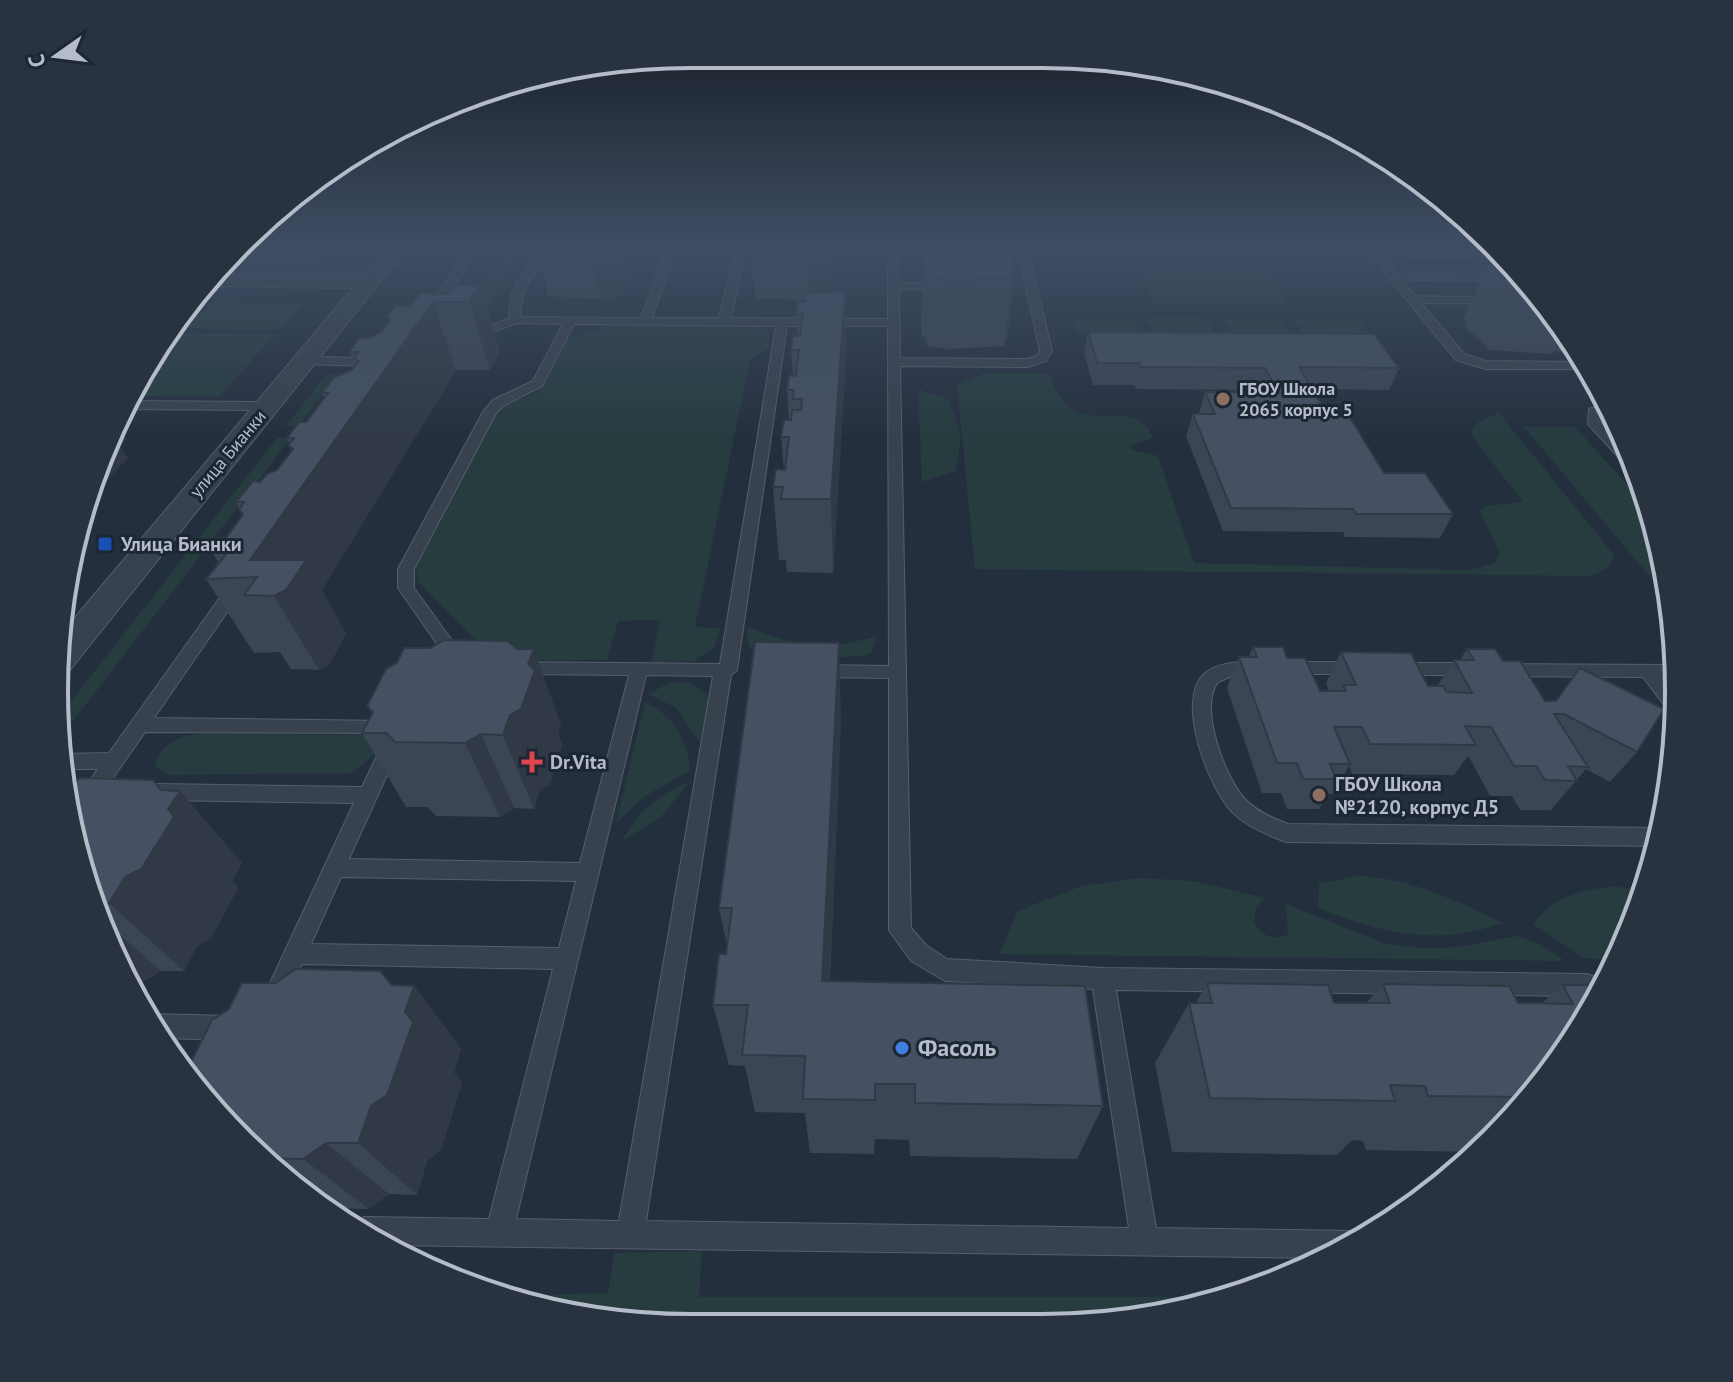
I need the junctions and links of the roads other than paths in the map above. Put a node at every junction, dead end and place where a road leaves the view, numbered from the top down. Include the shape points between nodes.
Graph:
1 (346, 311) edge
2 (432, 311) edge
3 (513, 311) edge
4 (649, 311) edge
5 (726, 311) edge
6 (893, 311) edge
7 (1037, 311) edge
8 (1420, 311) edge
9 (516, 320) junction
10 (570, 321) junction
11 (645, 321) junction
12 (724, 322) junction
13 (782, 322) junction
14 (893, 323) junction
15 (423, 324) edge
16 (452, 342) dead end
17 (305, 361) junction
18 (894, 362) junction
19 (1573, 366) edge
20 (387, 375) edge
21 (137, 405) edge
22 (268, 406) junction
23 (1599, 410) edge
24 (1614, 445) edge
25 (249, 569) edge
26 (69, 647) edge
27 (501, 668) edge
28 (639, 669) junction
29 (731, 670) junction
30 (804, 671) edge
31 (1648, 671) junction
32 (1665, 671) edge
33 (441, 672) edge
34 (895, 672) junction
35 (1665, 693) edge
36 (140, 725) junction
37 (72, 761) edge
38 (114, 761) junction
39 (93, 791) junction
40 (368, 795) junction
41 (79, 810) edge
42 (1647, 837) edge
43 (334, 868) junction
44 (589, 872) junction
45 (295, 954) junction
46 (567, 959) junction
47 (1103, 979) junction
48 (1591, 985) edge
49 (266, 1016) edge
50 (166, 1026) edge
51 (245, 1028) edge
52 (380, 1231) edge
53 (499, 1234) junction
54 (630, 1235) junction
55 (1145, 1244) junction
56 (1328, 1245) edge

1 - 17 street, улица Бианки
2 - 15 lane
3 - 9 lane
4 - 11 lane
5 - 12 lane
6 - 14 lane
7 - 18 lane via 1046,351 1028,363
8 - 19 lane via 1451,350 1466,360
9 - 10 lane
9 - 16 lane
10 - 11 lane
10 - 33 lane via 538,383 490,412 406,569 406,588 469,667
11 - 12 lane
12 - 13 lane
13 - 14 lane
13 - 29 lane
14 - 18 lane
17 - 20 lane via 396,362
17 - 22 street, улица Бианки
18 - 34 lane
21 - 22 lane
22 - 26 street, улица Бианки
23 - 24 lane via 1594,412 1595,424
25 - 36 lane
27 - 28 lane
28 - 29 lane
28 - 44 lane
29 - 54 lane
30 - 34 lane
31 - 32 lane
31 - 35 lane
31 - 42 lane via 1230,667 1205,683 1199,710 1219,776 1235,802 1286,833
34 - 47 lane via 898,919 909,946 945,970
36 - 38 lane
36 - 40 lane via 402,722
37 - 38 lane
38 - 39 lane
39 - 40 lane
39 - 41 lane
40 - 43 lane
43 - 44 lane
43 - 45 lane
44 - 46 lane
45 - 46 lane
45 - 49 lane
46 - 53 lane
47 - 48 lane
47 - 55 lane
50 - 51 lane
52 - 53 lane
53 - 54 lane
54 - 55 lane
55 - 56 lane

